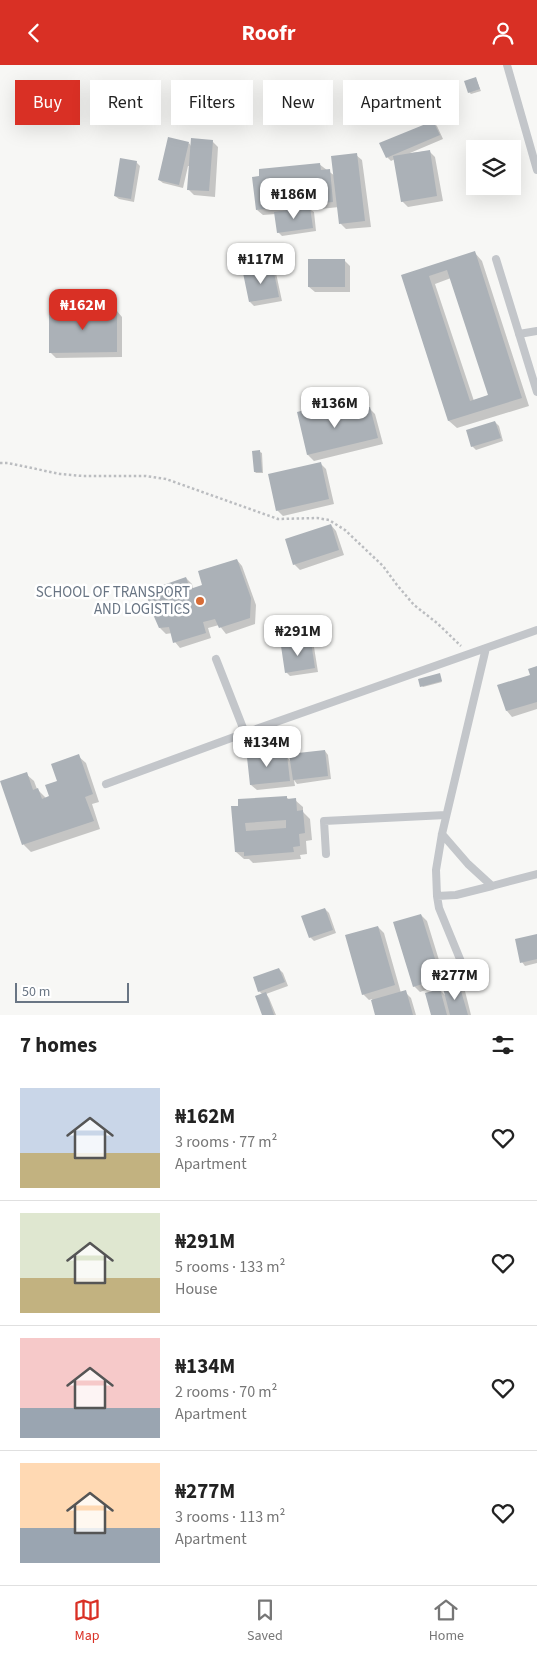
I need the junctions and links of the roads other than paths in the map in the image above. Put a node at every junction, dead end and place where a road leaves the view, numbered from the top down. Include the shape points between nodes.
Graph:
1 (507, 65) edge
2 (537, 170) edge
3 (496, 259) dead end
4 (537, 331) edge
5 (519, 334) junction
6 (537, 392) edge
7 (537, 630) edge
8 (486, 648) junction
9 (216, 659) dead end
10 (245, 733) junction
11 (106, 784) dead end
12 (446, 815) junction
13 (442, 834) junction
14 (326, 854) dead end
15 (537, 874) edge
16 (492, 886) junction
17 (437, 896) junction
18 (462, 964) dead end

1 - 2 lane
3 - 5 lane
4 - 5 lane
5 - 6 lane
7 - 8 lane
8 - 10 lane
8 - 12 lane
9 - 10 lane
10 - 11 lane
12 - 13 lane
12 - 14 lane via 324,821
13 - 16 lane
13 - 17 lane via 436,870
15 - 16 lane
16 - 17 lane
17 - 18 lane

